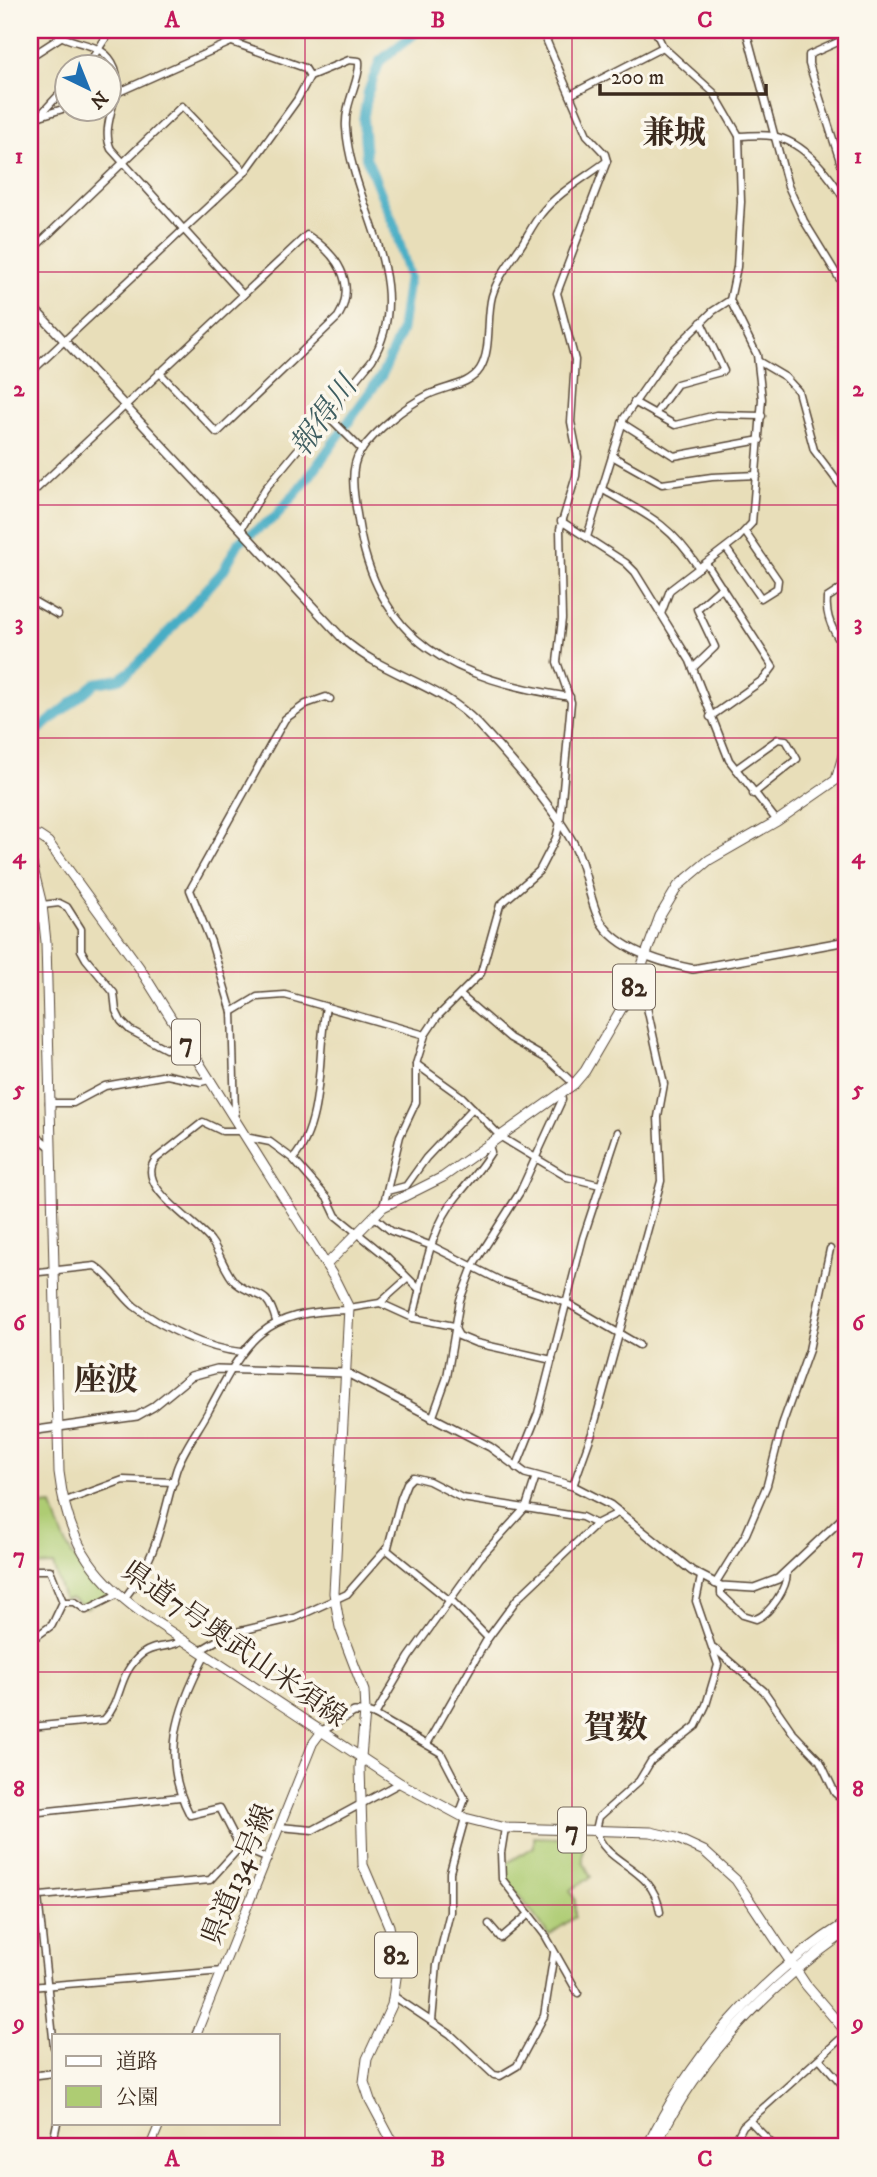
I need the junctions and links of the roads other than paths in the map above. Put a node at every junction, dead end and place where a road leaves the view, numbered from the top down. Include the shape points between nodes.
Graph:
1 (52, 30) edge
2 (111, 30) edge
3 (258, 30) edge
4 (542, 30) edge
5 (655, 30) edge
6 (746, 30) edge
7 (61, 37) junction
8 (847, 38) edge
9 (232, 42) junction
10 (663, 47) junction
11 (102, 49) junction
12 (99, 52) edge
13 (104, 52) edge
14 (30, 57) edge
15 (310, 76) junction
16 (122, 91) edge
17 (570, 94) junction
18 (52, 101) edge
19 (30, 105) edge
20 (52, 113) edge
21 (35, 119) edge
22 (110, 122) edge
23 (739, 136) junction
24 (772, 136) junction
25 (607, 161) junction
26 (123, 163) junction
27 (245, 172) junction
28 (847, 183) edge
29 (847, 204) edge
30 (184, 231) junction
31 (30, 252) edge
32 (847, 291) edge
33 (243, 295) junction
34 (730, 300) junction
35 (30, 304) edge
36 (701, 322) junction
37 (66, 342) junction
38 (758, 360) junction
39 (159, 372) junction
40 (30, 373) edge
41 (634, 402) junction
42 (126, 404) junction
43 (655, 414) junction
44 (762, 416) junction
45 (329, 417) junction
46 (622, 423) junction
47 (760, 440) junction
48 (361, 449) junction
49 (612, 456) junction
50 (757, 475) junction
51 (603, 490) junction
52 (847, 494) edge
53 (30, 495) edge
54 (561, 522) junction
55 (241, 529) junction
56 (745, 532) junction
57 (587, 537) junction
58 (726, 548) junction
59 (706, 563) junction
60 (699, 568) junction
61 (847, 585) edge
62 (722, 587) junction
63 (30, 599) edge
64 (661, 614) junction
65 (58, 615) dead end
66 (847, 650) edge
67 (693, 668) junction
68 (570, 697) junction
69 (330, 699) dead end
70 (710, 717) junction
71 (847, 742) edge
72 (736, 769) junction
73 (753, 794) junction
74 (777, 821) junction
75 (560, 822) junction
76 (30, 836) edge
77 (30, 856) edge
78 (42, 905) junction
79 (847, 940) edge
80 (645, 954) junction
81 (634, 987) junction
82 (460, 995) junction
83 (326, 1007) junction
84 (232, 1012) junction
85 (425, 1035) junction
86 (184, 1040) junction
87 (416, 1064) junction
88 (209, 1080) junction
89 (574, 1084) junction
90 (561, 1095) junction
91 (49, 1103) junction
92 (473, 1108) junction
93 (232, 1115) junction
94 (30, 1130) edge
95 (618, 1132) dead end
96 (243, 1134) junction
97 (501, 1137) junction
98 (489, 1146) junction
99 (50, 1147) junction
100 (535, 1156) junction
101 (293, 1159) junction
102 (600, 1185) junction
103 (407, 1189) junction
104 (387, 1191) junction
105 (383, 1207) junction
106 (373, 1216) junction
107 (357, 1234) junction
108 (432, 1246) junction
109 (831, 1249) dead end
110 (326, 1265) junction
111 (473, 1266) junction
112 (54, 1270) junction
113 (30, 1273) edge
114 (407, 1279) junction
115 (420, 1290) junction
116 (380, 1303) junction
117 (567, 1303) junction
118 (349, 1309) junction
119 (413, 1318) junction
120 (276, 1321) junction
121 (454, 1326) junction
122 (620, 1331) junction
123 (639, 1345) dead end
124 (241, 1352) junction
125 (552, 1360) junction
126 (231, 1368) junction
127 (347, 1373) junction
128 (432, 1419) junction
129 (58, 1428) junction
130 (30, 1431) edge
131 (516, 1468) junction
132 (536, 1476) junction
133 (174, 1482) junction
134 (573, 1486) junction
135 (63, 1502) junction
136 (526, 1507) junction
137 (620, 1512) junction
138 (847, 1514) edge
139 (596, 1524) junction
140 (386, 1549) junction
141 (30, 1570) edge
142 (787, 1573) junction
143 (701, 1577) junction
144 (718, 1585) junction
145 (121, 1597) junction
146 (334, 1600) junction
147 (450, 1600) junction
148 (63, 1602) junction
149 (488, 1638) junction
150 (182, 1640) junction
151 (30, 1641) edge
152 (712, 1647) junction
153 (202, 1653) junction
154 (370, 1713) junction
155 (30, 1727) edge
156 (322, 1731) junction
157 (428, 1744) junction
158 (360, 1756) junction
159 (400, 1783) junction
160 (847, 1785) edge
161 (180, 1797) junction
162 (845, 1801) edge
163 (361, 1805) junction
164 (30, 1813) edge
165 (462, 1816) junction
166 (30, 1822) edge
167 (279, 1827) junction
168 (505, 1828) junction
169 (596, 1830) junction
170 (240, 1847) junction
171 (268, 1859) junction
172 (38, 1896) junction
173 (30, 1897) edge
174 (660, 1912) dead end
175 (528, 1914) junction
176 (847, 1922) edge
177 (489, 1924) dead end
178 (847, 1931) edge
179 (554, 1953) junction
180 (793, 1965) junction
181 (223, 1971) junction
182 (47, 1986) junction
183 (30, 1987) edge
184 (578, 1993) dead end
185 (395, 1997) junction
186 (432, 2021) junction
187 (847, 2033) edge
188 (53, 2034) edge
189 (195, 2034) edge
190 (820, 2059) junction
191 (52, 2073) edge
192 (30, 2076) edge
193 (847, 2090) edge
194 (751, 2122) junction
195 (57, 2124) edge
196 (160, 2124) edge
197 (52, 2147) edge
198 (150, 2147) edge
199 (394, 2147) edge
200 (647, 2147) edge
201 (655, 2147) edge
202 (732, 2147) edge
203 (775, 2147) edge

1 - 7 street
2 - 11 street
3 - 9 street
4 - 17 street
5 - 10 street
6 - 24 street
7 - 11 street
7 - 14 street
8 - 28 street via 809,55 809,64
9 - 15 street via 305,68
9 - 16 street
10 - 17 street
10 - 23 street via 714,93
11 - 12 street
11 - 13 street
15 - 27 street
15 - 45 street via 349,60 359,61 346,127 388,288 386,325 379,348
17 - 25 street via 587,135
18 - 21 street
19 - 21 street
20 - 21 street
22 - 26 street via 109,145
23 - 24 street
23 - 34 street via 741,202
24 - 29 street via 794,146 824,170
24 - 32 street via 794,200
25 - 48 street via 541,214 505,270 491,299 479,370 470,379 433,392 405,409
25 - 54 street via 557,293 575,360 571,422 578,457
26 - 27 street via 183,106
26 - 30 street
26 - 31 street
27 - 30 street
30 - 33 street
30 - 37 street
33 - 39 street
33 - 39 street via 307,235 337,259 346,293 338,317 217,433
34 - 36 street
34 - 38 street
35 - 37 street
36 - 41 street via 668,355
36 - 43 street via 724,371 677,384
37 - 40 street
37 - 42 street
38 - 44 street
38 - 52 street via 799,391 814,450
39 - 42 street
41 - 43 street
41 - 46 street
42 - 53 street
42 - 55 street
43 - 44 street via 675,425 716,415
44 - 47 street
45 - 48 street
45 - 55 street via 265,489
46 - 47 street via 674,456
46 - 49 street
47 - 50 street
48 - 68 street via 354,495 363,555 410,635 461,669 523,689
49 - 50 street via 662,484
49 - 51 street
50 - 56 street via 753,517
51 - 57 street
51 - 60 street via 676,536
54 - 57 street
54 - 68 street via 562,618 557,662
55 - 75 street via 355,649 436,690 465,711
56 - 58 street
56 - 58 street via 778,580 777,589 761,598
57 - 64 street via 631,568
58 - 59 street
59 - 60 street
59 - 62 street
60 - 64 street via 670,590
61 - 66 street via 827,598 826,608
62 - 67 street via 697,609 715,647
62 - 70 street via 773,667 764,679
63 - 65 street
64 - 67 street
67 - 70 street
68 - 75 street
69 - 84 street via 306,704 285,719 190,890
70 - 72 street
71 - 74 main road, 82 via 836,780
72 - 73 street
72 - 73 street via 778,739 786,740 797,759
73 - 74 street
74 - 80 main road, 82 via 709,860 678,886
75 - 80 street via 580,857 595,910 606,930
75 - 82 street via 538,871 500,905 485,966
76 - 86 main road, 県道7号奥武山米須線 / 7 via 48,842
77 - 78 main road, 県道7号奥武山米須線 / 7
78 - 86 street via 67,907 81,929 86,960 114,993 116,1012 130,1030 166,1049
78 - 91 main road, 県道7号奥武山米須線 / 7
79 - 80 street via 706,969 671,964
80 - 81 main road, 82
81 - 89 main road, 82
81 - 122 street via 646,1003 664,1084 658,1117 661,1181
82 - 85 street
82 - 89 street
83 - 84 street via 272,994
83 - 85 street
83 - 101 street via 313,1120 307,1141
84 - 93 street
85 - 87 street
86 - 88 main road, 県道7号奥武山米須線 / 7
87 - 92 street
87 - 104 street via 416,1102 400,1136
88 - 91 street via 167,1075 104,1086 73,1103
88 - 93 main road, 県道7号奥武山米須線 / 7
89 - 90 main road, 82
90 - 97 main road, 82
90 - 100 street
91 - 99 main road, 県道7号奥武山米須線 / 7
92 - 97 street
92 - 103 street via 426,1158
93 - 96 main road, 県道7号奥武山米須線 / 7
94 - 99 street
95 - 102 street
96 - 101 street via 270,1142
96 - 110 main road, 県道7号奥武山米須線 / 7
96 - 120 street via 203,1122 156,1159 150,1174 165,1199 209,1238 236,1283 270,1301
97 - 98 main road, 82
97 - 100 street
98 - 103 main road, 82 via 443,1177
98 - 108 street via 491,1152 458,1195
99 - 112 main road, 県道7号奥武山米須線 / 7
100 - 102 street via 567,1177
100 - 111 street via 520,1192
101 - 107 street via 328,1199 336,1216
102 - 117 street
103 - 104 street
103 - 105 main road, 82
104 - 105 street
105 - 106 main road, 82
106 - 107 main road, 82
106 - 108 street via 391,1231
107 - 110 main road, 82
107 - 114 street
108 - 111 street
108 - 115 street
109 - 144 street via 809,1350 767,1485
110 - 118 main road, 県道7号奥武山米須線 / 7
111 - 117 street via 501,1281
111 - 121 street
112 - 113 street
112 - 124 street via 95,1266 148,1315 208,1344
112 - 129 main road, 県道7号奥武山米須線 / 7
114 - 115 street
114 - 116 street
115 - 119 street
116 - 118 street
116 - 119 street
117 - 122 street
117 - 125 street
118 - 120 street
118 - 127 main road, 県道7号奥武山米須線 / 7
119 - 121 street
120 - 124 street
121 - 125 street via 459,1336 477,1343
121 - 128 street via 447,1377
122 - 123 street
122 - 134 street
124 - 126 street
125 - 131 street
126 - 127 street
126 - 129 street via 191,1376 137,1416
126 - 133 street via 177,1468
127 - 128 street
127 - 146 main road, 県道7号奥武山米須線 / 7
128 - 131 street via 490,1447
129 - 130 street
129 - 135 main road, 県道7号奥武山米須線 / 7
131 - 132 street
132 - 134 street
132 - 136 street
133 - 135 street via 123,1480
133 - 145 street via 157,1544 147,1565
134 - 137 street
135 - 145 main road, 県道7号奥武山米須線 / 7 via 83,1554
136 - 139 street
136 - 140 street via 462,1498 413,1477 401,1498
136 - 147 street
137 - 139 street
137 - 143 street
138 - 142 street
139 - 149 street via 517,1599
140 - 146 street via 347,1594
140 - 147 street
141 - 148 street via 50,1570
142 - 144 street via 754,1588
142 - 144 street via 787,1581 768,1611 756,1619 743,1615
143 - 144 street
143 - 152 street via 696,1601
145 - 148 street via 86,1611 75,1602
145 - 150 main road, 県道7号奥武山米須線 / 7
146 - 153 street via 295,1618 228,1634
146 - 154 main road, 県道7号奥武山米須線 / 7
147 - 149 street
147 - 154 street
148 - 151 street via 52,1626
149 - 157 street
150 - 153 main road, 県道7号奥武山米須線 / 7
150 - 155 street via 148,1650 130,1665 104,1720
152 - 162 street via 764,1691 793,1733 820,1761 835,1793
152 - 169 street via 718,1665 696,1726 651,1762 639,1781 599,1817
153 - 156 main road, 県道7号奥武山米須線 / 7
153 - 161 street via 179,1717 172,1760
154 - 156 street via 354,1712
154 - 157 street
154 - 158 main road, 県道7号奥武山米須線 / 7
156 - 158 main road, 県道7号奥武山米須線 / 7
156 - 167 main road, 県道134号線
157 - 165 street via 441,1754 465,1799
158 - 159 main road, 県道7号奥武山米須線 / 7
158 - 163 main road, 82
159 - 163 street
159 - 165 main road, 県道7号奥武山米須線 / 7
160 - 162 street
161 - 164 street
161 - 170 street via 190,1815 220,1808
163 - 167 street via 313,1830
163 - 185 main road, 82 via 363,1865 392,1935
165 - 168 main road, 県道7号奥武山米須線 / 7
165 - 186 street via 450,1872 450,1912 437,1965
166 - 172 street
167 - 171 main road, 県道134号線
168 - 169 main road, 県道7号奥武山米須線 / 7
168 - 175 street via 500,1873
169 - 174 street via 606,1849 653,1887
169 - 180 main road, 県道7号奥武山米須線 / 7 via 659,1833 704,1852 740,1885
170 - 171 street
170 - 172 street via 210,1880
171 - 181 main road, 県道134号線
172 - 173 street
172 - 182 street
175 - 177 street via 501,1938
175 - 179 street
176 - 180 main road
178 - 180 main road
179 - 184 street
179 - 186 street via 544,2016 521,2060 506,2074 494,2075
180 - 187 main road, 県道7号奥武山米須線 / 7
180 - 200 main road via 736,2014 701,2057
180 - 201 main road via 707,2060
181 - 182 street
181 - 189 main road, 県道134号線
182 - 183 street
182 - 188 street
185 - 186 street
185 - 199 main road, 82 via 364,2074 370,2100
187 - 190 street
190 - 193 street
190 - 194 street
191 - 192 street
194 - 202 street via 743,2126
194 - 203 street
195 - 197 street
196 - 198 main road

